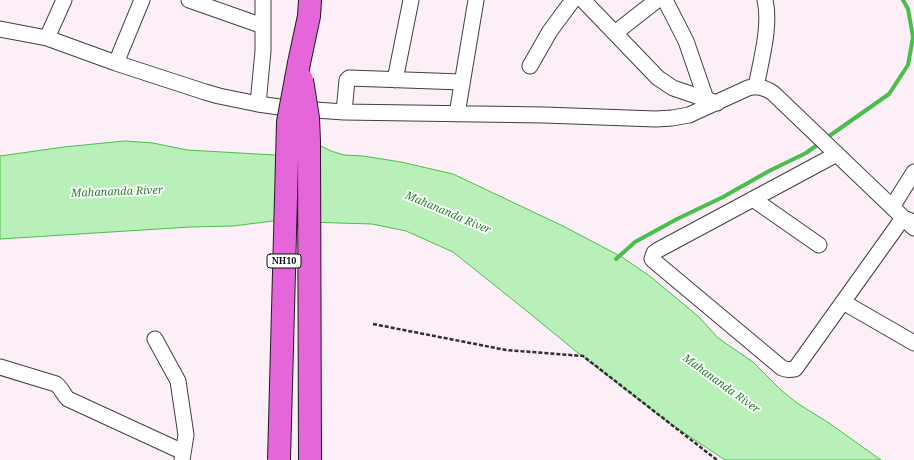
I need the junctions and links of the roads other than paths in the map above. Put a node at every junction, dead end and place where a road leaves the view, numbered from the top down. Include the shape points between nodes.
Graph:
1 (64, 0) edge
2 (142, 0) edge
3 (189, 0) edge
4 (263, 0) edge
5 (310, 0) edge
6 (411, 0) edge
7 (476, 0) edge
8 (573, 0) edge
9 (583, 0) edge
10 (657, 0) edge
11 (665, 0) edge
12 (765, 0) edge
13 (263, 26) junction
14 (0, 29) edge
15 (615, 33) junction
16 (47, 38) junction
17 (116, 63) junction
18 (299, 63) junction
19 (530, 66) dead end
20 (395, 80) junction
21 (462, 82) junction
22 (756, 87) junction
23 (712, 101) junction
24 (258, 104) junction
25 (344, 112) junction
26 (458, 114) junction
27 (835, 153) junction
28 (914, 172) edge
29 (753, 199) junction
30 (892, 207) junction
31 (910, 222) edge
32 (819, 245) dead end
33 (843, 302) junction
34 (155, 339) dead end
35 (914, 343) edge
36 (0, 367) edge
37 (183, 456) edge
38 (279, 460) edge
39 (310, 460) edge

1 - 16 street
2 - 17 street
3 - 13 street
4 - 13 street
5 - 18 highway, NH10
6 - 20 street
7 - 21 street
8 - 19 street via 550,31
9 - 15 street
10 - 15 street
11 - 23 street
12 - 22 street via 767,27
13 - 24 street
14 - 16 street
15 - 23 street via 665,83
16 - 17 street
17 - 24 street via 219,96
18 - 38 highway, NH10, bridge via 288,122
18 - 39 highway, bridge via 309,141
20 - 21 street
20 - 25 street via 348,79
21 - 26 street
22 - 23 street
22 - 27 street via 773,93
23 - 26 street via 689,115 656,119
24 - 25 street
25 - 26 street
27 - 29 street
27 - 30 street
28 - 30 street
29 - 32 street
29 - 33 street via 658,250 652,259 785,370 795,369
30 - 31 street
31 - 33 street
33 - 35 street
34 - 37 street via 178,381 186,435
36 - 37 street via 56,384 68,399

